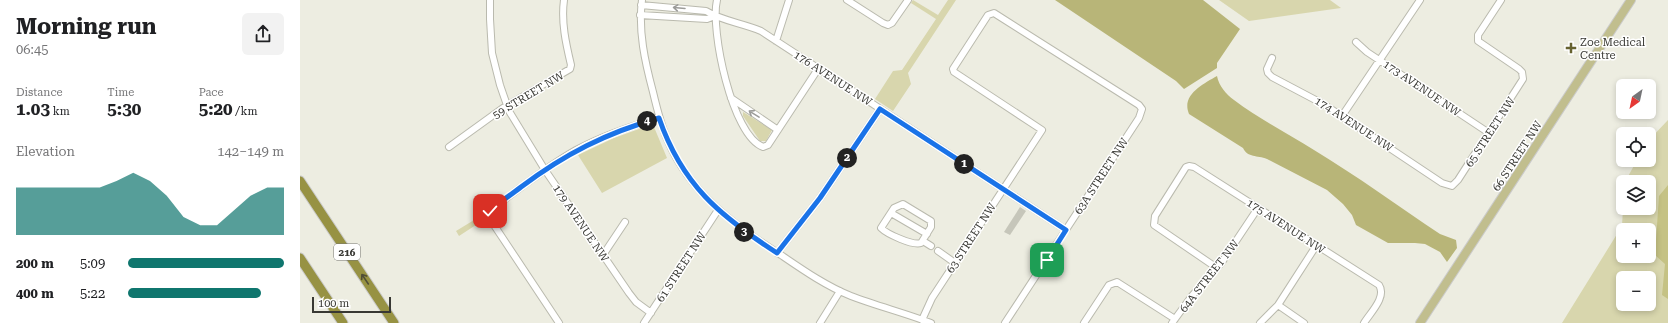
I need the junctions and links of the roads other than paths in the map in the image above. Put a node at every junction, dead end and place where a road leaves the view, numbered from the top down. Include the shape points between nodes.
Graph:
1 (490, 0) edge
2 (564, 0) edge
3 (717, 0) edge
4 (789, 0) edge
5 (847, 0) edge
6 (908, 0) edge
7 (1420, 0) edge
8 (1501, 0) edge
9 (1631, 0) edge
10 (642, 2) edge
11 (640, 15) junction
12 (715, 16) junction
13 (776, 41) junction
14 (1356, 42) dead end
15 (1272, 58) dead end
16 (1380, 60) junction
17 (818, 68) junction
18 (730, 98) junction
19 (507, 106) junction
20 (880, 109) junction
21 (1142, 109) joint
22 (1342, 116) junction
23 (659, 118) junction
24 (778, 130) junction
25 (1489, 133) junction
26 (449, 147) dead end
27 (545, 170) junction
28 (300, 182) edge
29 (1452, 186) joint
30 (1003, 189) junction
31 (1258, 208) junction
32 (718, 210) junction
33 (891, 213) junction
34 (625, 222) dead end
35 (1066, 230) junction
36 (927, 234) junction
37 (923, 241) junction
38 (931, 246) dead end
39 (1316, 246) junction
40 (938, 251) dead end
41 (777, 253) junction
42 (603, 255) junction
43 (300, 258) edge
44 (955, 263) junction
45 (1217, 268) junction
46 (840, 291) junction
47 (1278, 306) junction
48 (651, 313) junction
49 (922, 320) junction
50 (1173, 321) edge
51 (343, 323) edge
52 (394, 323) edge
53 (559, 323) edge
54 (644, 323) edge
55 (820, 323) edge
56 (931, 323) edge
57 (1005, 323) edge
58 (1084, 323) edge
59 (1260, 323) edge
60 (1304, 323) edge
61 (1364, 323) edge
62 (1420, 323) edge

1 - 19 street, 179 AVENUE NW via 492,52
2 - 19 street, 59 STREET NW via 563,22 570,69
3 - 12 street
4 - 13 street
5 - 6 street via 888,25
7 - 16 street
8 - 25 street, 65 STREET NW via 1478,35 1478,42 1524,75 1522,83
9 - 62 main road, 66 STREET NW
10 - 11 street
12 -> 10 street, 176 AVENUE NW via 706,11
11 - 12 street, 176 AVENUE NW via 706,19
11 - 23 street via 644,53
12 - 13 street, 176 AVENUE NW via 750,26
12 - 18 street
13 - 17 street, 176 AVENUE NW
14 - 16 street, 173 AVENUE NW
15 - 22 street, 174 AVENUE NW via 1267,69 1272,77 1309,95
16 - 22 street
16 - 25 street, 173 AVENUE NW
17 - 20 street, 176 AVENUE NW
17 - 24 street
24 -> 18 street
18 - 24 street via 746,130 759,146 768,145
19 - 26 street, 59 STREET NW
19 - 27 street, 179 AVENUE NW
20 - 30 street, 176 AVENUE NW
20 - 41 street via 820,198
21 - 30 street, 63 STREET NW via 998,15 991,13 953,69 954,72 1042,130
21 - 35 street, 63A STREET NW via 1141,116
22 - 29 street, 174 AVENUE NW via 1442,183
23 - 27 street via 594,141
23 - 32 street via 667,141 682,168
25 - 29 street, 65 STREET NW
27 - 42 street, 179 AVENUE NW
27 - 53 street via 492,208 488,214
52 -> 28 highway, 216
30 - 35 street, 176 AVENUE NW
30 - 44 street, 63 STREET NW
31 - 39 street, 175 AVENUE NW
31 - 45 street, 64A STREET NW
31 - 45 street, 175 AVENUE NW via 1194,167 1186,168 1155,216 1154,225
32 - 41 street via 744,232
32 - 48 street, 61 STREET NW
33 - 36 street
33 - 36 street via 894,208 903,204 931,222
33 - 37 street via 881,228 916,244
34 - 42 street
35 - 57 street, 63A STREET NW
36 - 37 street
37 - 38 street
39 - 47 street
39 - 61 street, 175 AVENUE NW via 1382,289 1381,296
40 - 44 street
41 - 46 street
42 - 48 street, 179 AVENUE NW via 636,302
43 - 51 highway
44 - 49 street, 63 STREET NW via 932,298
45 - 50 street, 64A STREET NW
46 - 49 street
46 - 55 street
47 - 59 street
47 - 60 street
48 - 54 street, 61 STREET NW
49 - 56 street
50 - 58 street via 1114,282 1109,285

